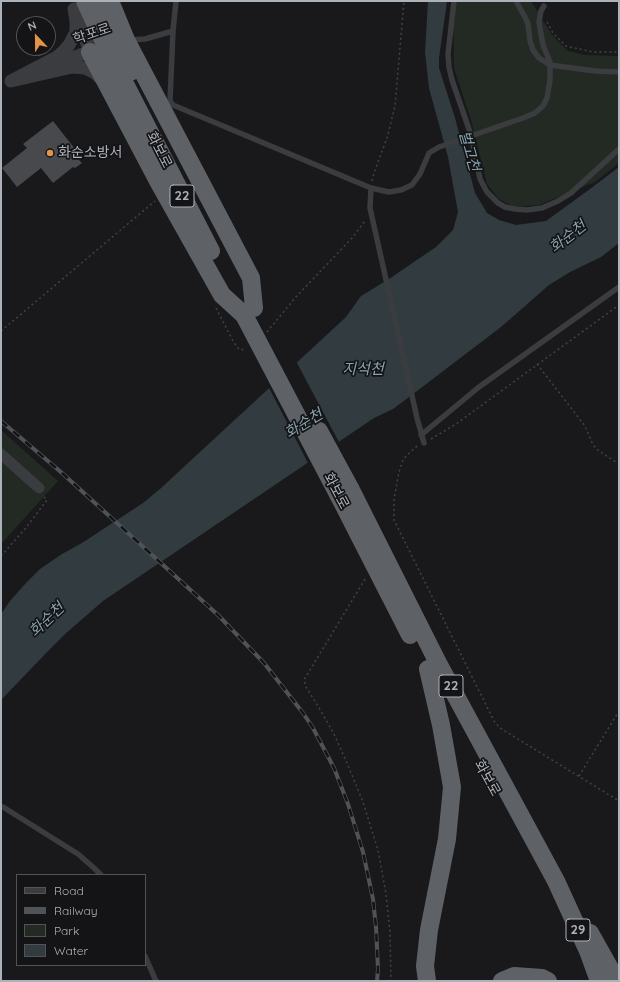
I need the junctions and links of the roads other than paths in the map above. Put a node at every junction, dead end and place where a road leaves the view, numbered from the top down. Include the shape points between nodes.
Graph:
1 (99, 1) edge
2 (110, 1) edge
3 (176, 1) edge
4 (454, 1) edge
5 (516, 1) edge
6 (76, 4) edge
7 (543, 9) road end
8 (173, 31) junction
9 (126, 40) junction
10 (90, 52) junction
11 (550, 65) junction
12 (619, 72) edge
13 (120, 78) junction
14 (6, 83) edge
15 (469, 136) junction
16 (619, 149) edge
17 (371, 188) junction
18 (619, 287) edge
19 (249, 312) junction
20 (421, 435) junction
21 (424, 443) road end
22 (1, 454) edge
23 (39, 488) road end
24 (344, 492) junction
25 (428, 670) junction
26 (3, 807) dead end
27 (100, 874) edge
28 (553, 887) junction
29 (146, 958) edge
30 (156, 981) edge
31 (427, 981) edge
32 (502, 981) edge
33 (548, 981) edge
34 (588, 981) edge
35 (599, 981) edge
36 (617, 981) edge

1 - 13 highway, 화보로 / 22, bridge
2 - 9 highway
3 - 8 lane
4 - 15 lane via 449,67
5 - 11 lane via 528,24 533,50 539,58
6 - 10 street
6 - 13 highway, 화보로 / 22, bridge via 102,38
6 - 14 street via 76,32 69,46 57,57
7 - 11 lane via 539,22
8 - 9 lane via 145,39
8 - 17 lane via 170,101 173,105
9 - 10 street, 학포로
9 - 19 highway via 251,278
10 - 13 highway
10 - 14 street, 학포로
11 - 12 lane
11 - 15 lane via 547,98 543,106 523,118
13 - 14 street via 72,67
13 - 19 highway, 화보로 / 22
13 - 19 highway via 152,176 222,295
15 - 16 lane via 480,179 487,192 498,204 515,209 542,208 558,201 571,193
15 - 17 lane via 429,153 412,185 389,192
17 - 20 lane via 370,208 373,223
18 - 20 lane via 480,387
19 - 24 highway, 화보로 / 22, bridge
20 - 21 lane
22 - 23 street
24 - 25 highway, 화보로 / 22
24 - 28 highway, 화보로 / 22 via 438,662
25 - 28 highway, 화보로 / 22
25 - 31 highway, 22 via 452,787 447,839 429,930 425,966
26 - 27 lane via 78,854
28 - 34 highway, 화보로
28 - 35 highway, 화보로 / 29 via 588,951
28 - 36 highway, 22 via 592,935
29 - 30 lane
32 - 33 highway via 514,976 542,978

